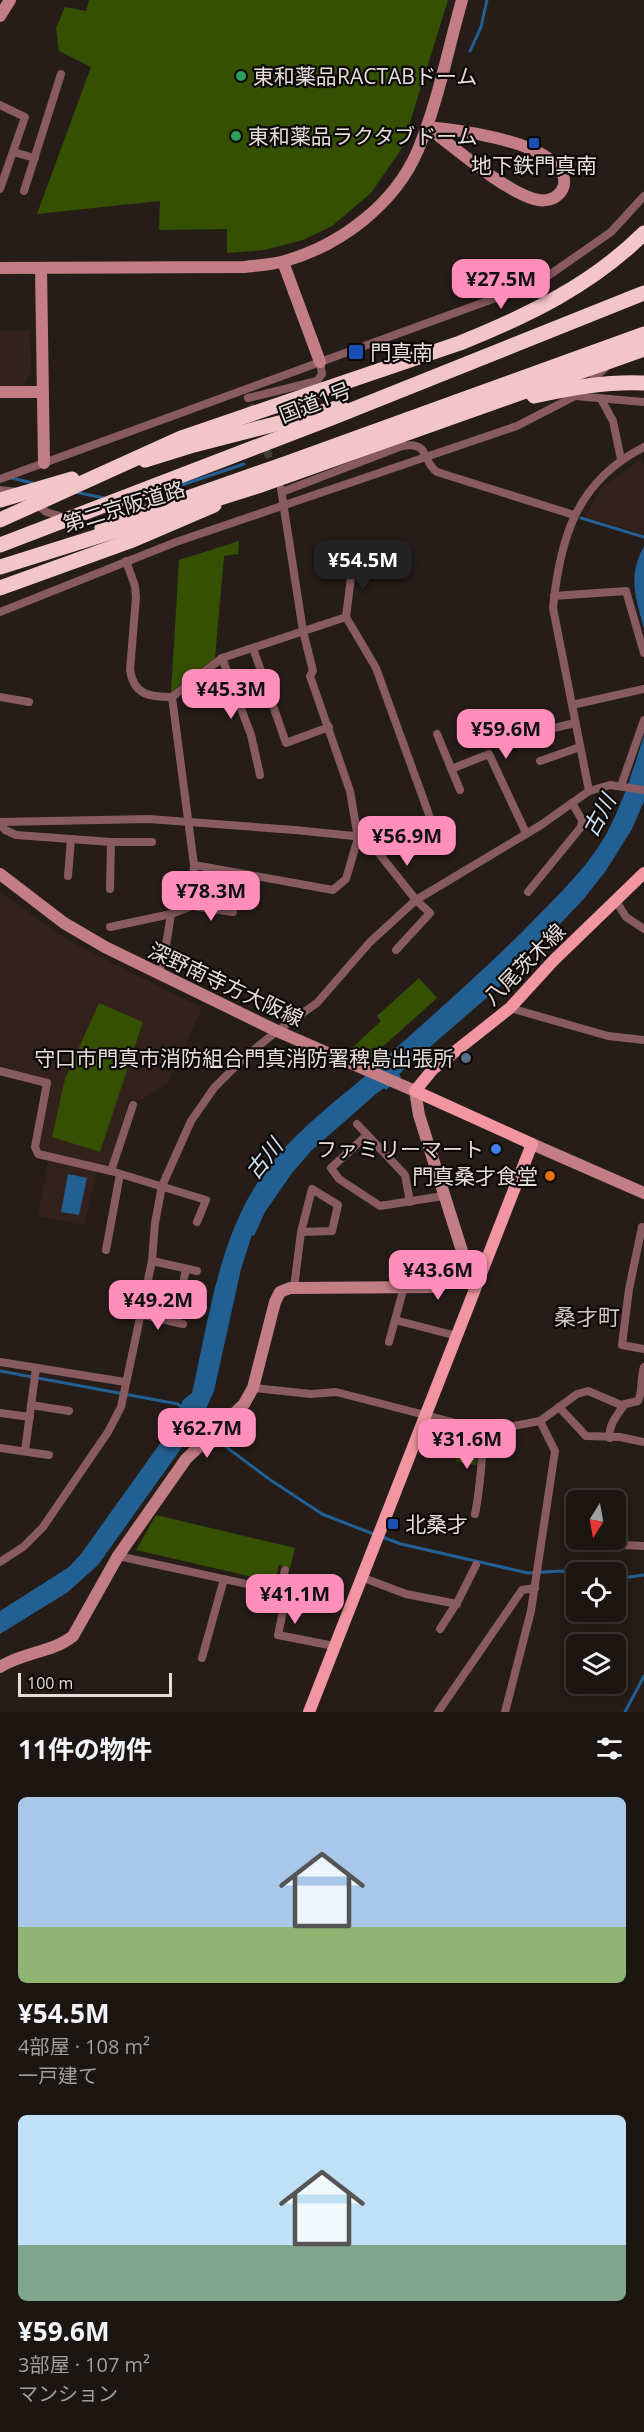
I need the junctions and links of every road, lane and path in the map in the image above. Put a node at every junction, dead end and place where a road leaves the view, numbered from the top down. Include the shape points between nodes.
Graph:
1 (10, 0) edge
2 (462, 0) edge
3 (0, 16) edge
4 (61, 74) dead end
5 (0, 105) edge
6 (427, 127) junction
7 (13, 152) junction
8 (35, 158) junction
9 (0, 189) edge
10 (24, 191) dead end
11 (644, 196) edge
12 (644, 233) edge
13 (644, 243) edge
14 (283, 262) junction
15 (0, 268) edge
16 (41, 268) junction
17 (575, 289) junction
18 (644, 293) edge
19 (638, 336) edge
20 (644, 349) edge
21 (320, 362) junction
22 (644, 383) edge
23 (0, 392) edge
24 (41, 392) junction
25 (575, 396) junction
26 (248, 398) junction
27 (601, 399) junction
28 (374, 402) junction
29 (644, 402) edge
30 (388, 440) junction
31 (644, 447) edge
32 (428, 457) junction
33 (621, 459) junction
34 (290, 462) junction
35 (44, 463) junction
36 (0, 479) edge
37 (0, 490) edge
38 (0, 500) edge
39 (285, 505) junction
40 (574, 515) junction
41 (73, 518) junction
42 (0, 520) edge
43 (0, 545) edge
44 (126, 561) junction
45 (353, 561) dead end
46 (0, 565) edge
47 (0, 588) edge
48 (554, 596) junction
49 (0, 612) edge
50 (346, 617) junction
51 (303, 631) junction
52 (253, 648) junction
53 (644, 653) edge
54 (222, 658) junction
55 (644, 689) edge
56 (0, 697) edge
57 (172, 697) junction
58 (29, 702) dead end
59 (572, 705) junction
60 (644, 720) edge
61 (575, 723) junction
62 (329, 727) junction
63 (437, 734) dead end
64 (507, 739) dead end
65 (580, 747) junction
66 (540, 761) dead end
67 (451, 769) junction
68 (260, 775) dead end
69 (623, 786) junction
70 (460, 790) dead end
71 (644, 790) edge
72 (589, 791) junction
73 (572, 803) junction
74 (189, 822) junction
75 (0, 823) edge
76 (526, 833) junction
77 (358, 838) junction
78 (70, 839) junction
79 (111, 842) junction
80 (152, 842) dead end
81 (377, 851) junction
82 (194, 865) junction
83 (644, 873) edge
84 (0, 874) edge
85 (68, 876) dead end
86 (110, 889) dead end
87 (528, 892) dead end
88 (416, 900) junction
89 (616, 901) junction
90 (192, 906) junction
91 (233, 912) dead end
92 (171, 914) junction
93 (110, 927) dead end
94 (644, 929) edge
95 (396, 950) dead end
96 (158, 975) junction
97 (510, 1008) junction
98 (277, 1031) junction
99 (644, 1040) edge
100 (0, 1071) edge
101 (416, 1091) junction
102 (133, 1105) dead end
103 (357, 1124) dead end
104 (367, 1135) junction
105 (532, 1144) junction
106 (116, 1172) junction
107 (162, 1186) junction
108 (644, 1193) edge
109 (443, 1196) junction
110 (410, 1202) junction
111 (197, 1222) dead end
112 (642, 1227) dead end
113 (301, 1232) junction
114 (106, 1250) dead end
115 (152, 1261) junction
116 (186, 1269) junction
117 (197, 1271) dead end
118 (404, 1287) junction
119 (294, 1288) junction
120 (140, 1314) junction
121 (395, 1320) junction
122 (457, 1336) junction
123 (389, 1342) dead end
124 (644, 1349) edge
125 (0, 1362) edge
126 (644, 1367) edge
127 (36, 1370) junction
128 (124, 1385) junction
129 (254, 1388) junction
130 (31, 1405) junction
131 (624, 1405) junction
132 (559, 1407) junction
133 (69, 1411) dead end
134 (0, 1413) edge
135 (427, 1414) junction
136 (30, 1417) junction
137 (540, 1421) junction
138 (485, 1430) junction
139 (610, 1438) junction
140 (644, 1442) edge
141 (0, 1448) edge
142 (25, 1451) junction
143 (49, 1455) dead end
144 (475, 1514) dead end
145 (626, 1545) edge
146 (644, 1546) edge
147 (118, 1556) junction
148 (0, 1562) edge
149 (476, 1565) dead end
150 (285, 1570) dead end
151 (361, 1578) junction
152 (224, 1579) junction
153 (535, 1588) junction
154 (279, 1591) junction
155 (457, 1604) junction
156 (440, 1629) dead end
157 (334, 1646) junction
158 (202, 1658) dead end
159 (0, 1667) edge
160 (309, 1712) edge
161 (438, 1712) edge
162 (505, 1712) edge

1 - 3 street
2 - 6 street
4 - 8 street
5 - 7 street via 25,117
6 - 6 street via 463,130 532,150 556,165 564,175 564,186 554,200 532,199 498,180
6 - 14 street via 417,152 382,203 339,238
7 - 8 street
7 - 9 street
8 - 10 street
11 - 21 street via 611,232 546,278
12 - 17 highway, bridge
13 - 17 highway, bridge
14 - 16 street via 244,267
14 - 21 street
15 - 16 street
16 - 24 street
17 - 42 highway, bridge via 460,343 181,438
18 - 28 highway, 国道1号
19 - 25 street
19 - 34 highway
20 - 30 highway, bridge
21 - 26 street
21 - 26 street via 322,374 317,381
22 - 30 highway, bridge via 574,387
23 - 24 street
24 - 35 street
25 - 27 street
25 - 32 street via 517,426
26 - 35 street
27 - 29 street
27 - 33 street via 613,421
28 - 38 highway, bridge via 333,408
28 - 41 highway, 国道1号
30 - 46 highway, 第二京阪道路, bridge via 261,485
31 - 33 street
32 - 39 street
32 - 39 street via 420,447 402,446 282,491
32 - 40 street via 431,468 437,472
33 - 40 street via 592,487
34 - 46 highway
34 - 47 highway via 213,505 130,541
35 - 36 street
37 - 41 street via 18,492 46,512
39 - 44 street
39 - 51 street
40 - 48 street via 562,549
41 - 43 highway, 国道1号
44 - 49 street
44 - 57 street via 135,586 132,682 144,694
45 - 50 street
48 - 53 street via 626,591
48 - 59 street
50 - 51 street
50 - 81 street via 376,668 432,823
51 - 52 street
51 - 62 street via 314,671 310,676
52 - 54 street
52 - 62 street via 286,743
54 - 57 street
54 - 68 street via 251,735
55 - 59 street
56 - 58 street
57 - 74 street
59 - 61 street
60 - 69 street
61 - 64 street
61 - 65 street
62 - 77 street via 350,791
63 - 67 street
65 - 66 street
65 - 72 street
67 - 70 street
67 - 76 street via 489,754
69 - 71 street
69 - 72 street
72 - 73 street
73 - 76 street
73 - 87 street via 582,820 581,827
74 - 75 street via 149,819
74 - 77 street
74 - 82 street
75 - 78 street via 16,835
76 - 88 street
77 - 81 street
77 - 82 street via 346,879 333,890
78 - 79 street
78 - 85 street
79 - 80 street
79 - 86 street
81 - 88 street
82 - 90 street
83 - 89 main road, 八尾茨木線
84 - 96 street, 深野南寺方大阪線 via 71,927
88 - 95 street via 430,913
88 - 98 street via 370,942 317,1003
89 - 94 street via 626,917
89 - 97 main road, 八尾茨木線
90 - 91 street
90 - 92 street
92 - 93 street
92 - 96 street
96 - 98 street, 深野南寺方大阪線
97 - 99 street via 608,1036
97 - 101 main road, 八尾茨木線 via 433,1069
98 - 101 street, 深野南寺方大阪線
98 - 107 street via 214,1088 191,1121
100 - 106 street via 47,1083 35,1147 38,1154
101 - 105 main road
101 - 109 street via 418,1115
102 - 106 street
103 - 104 street
104 - 110 street via 405,1175
104 - 110 street via 330,1168 339,1179 380,1206
105 - 108 street
105 - 122 main road
106 - 107 street
106 - 114 street
107 - 111 street via 206,1200
107 - 115 street
109 - 110 street
109 - 118 street via 462,1251 462,1264 455,1275 433,1287
112 - 124 street via 622,1345
113 - 113 street via 332,1231 338,1205 312,1189
113 - 119 street
115 - 116 street
115 - 120 street
116 - 117 street
116 - 120 street via 179,1323
118 - 119 street
118 - 121 street
119 - 129 street via 280,1292 275,1302
120 - 128 street
121 - 122 street
121 - 123 street
122 - 135 main road
125 - 127 street
126 - 131 street via 638,1401
127 - 128 street
127 - 130 street
128 - 148 street via 121,1407 108,1432 48,1520 23,1547
129 - 135 street via 311,1394 336,1392
129 - 147 street via 244,1404 186,1459
130 - 133 street
130 - 136 street
131 - 132 street via 588,1391
131 - 139 street via 612,1422
132 - 137 street
132 - 139 street via 586,1436
134 - 136 street
135 - 138 street
135 - 151 main road
136 - 142 street
137 - 138 street
137 - 153 street via 555,1451
138 - 144 street
139 - 140 street
141 - 142 street
142 - 143 street
145 - 146 street
147 - 152 street
147 - 159 street via 73,1636
149 - 155 street
150 - 154 street
151 - 155 street via 406,1594
151 - 157 main road
152 - 154 street
152 - 158 street
153 - 161 street via 522,1590
153 - 162 street
154 - 157 street via 285,1602 278,1635
155 - 156 street
157 - 160 main road

